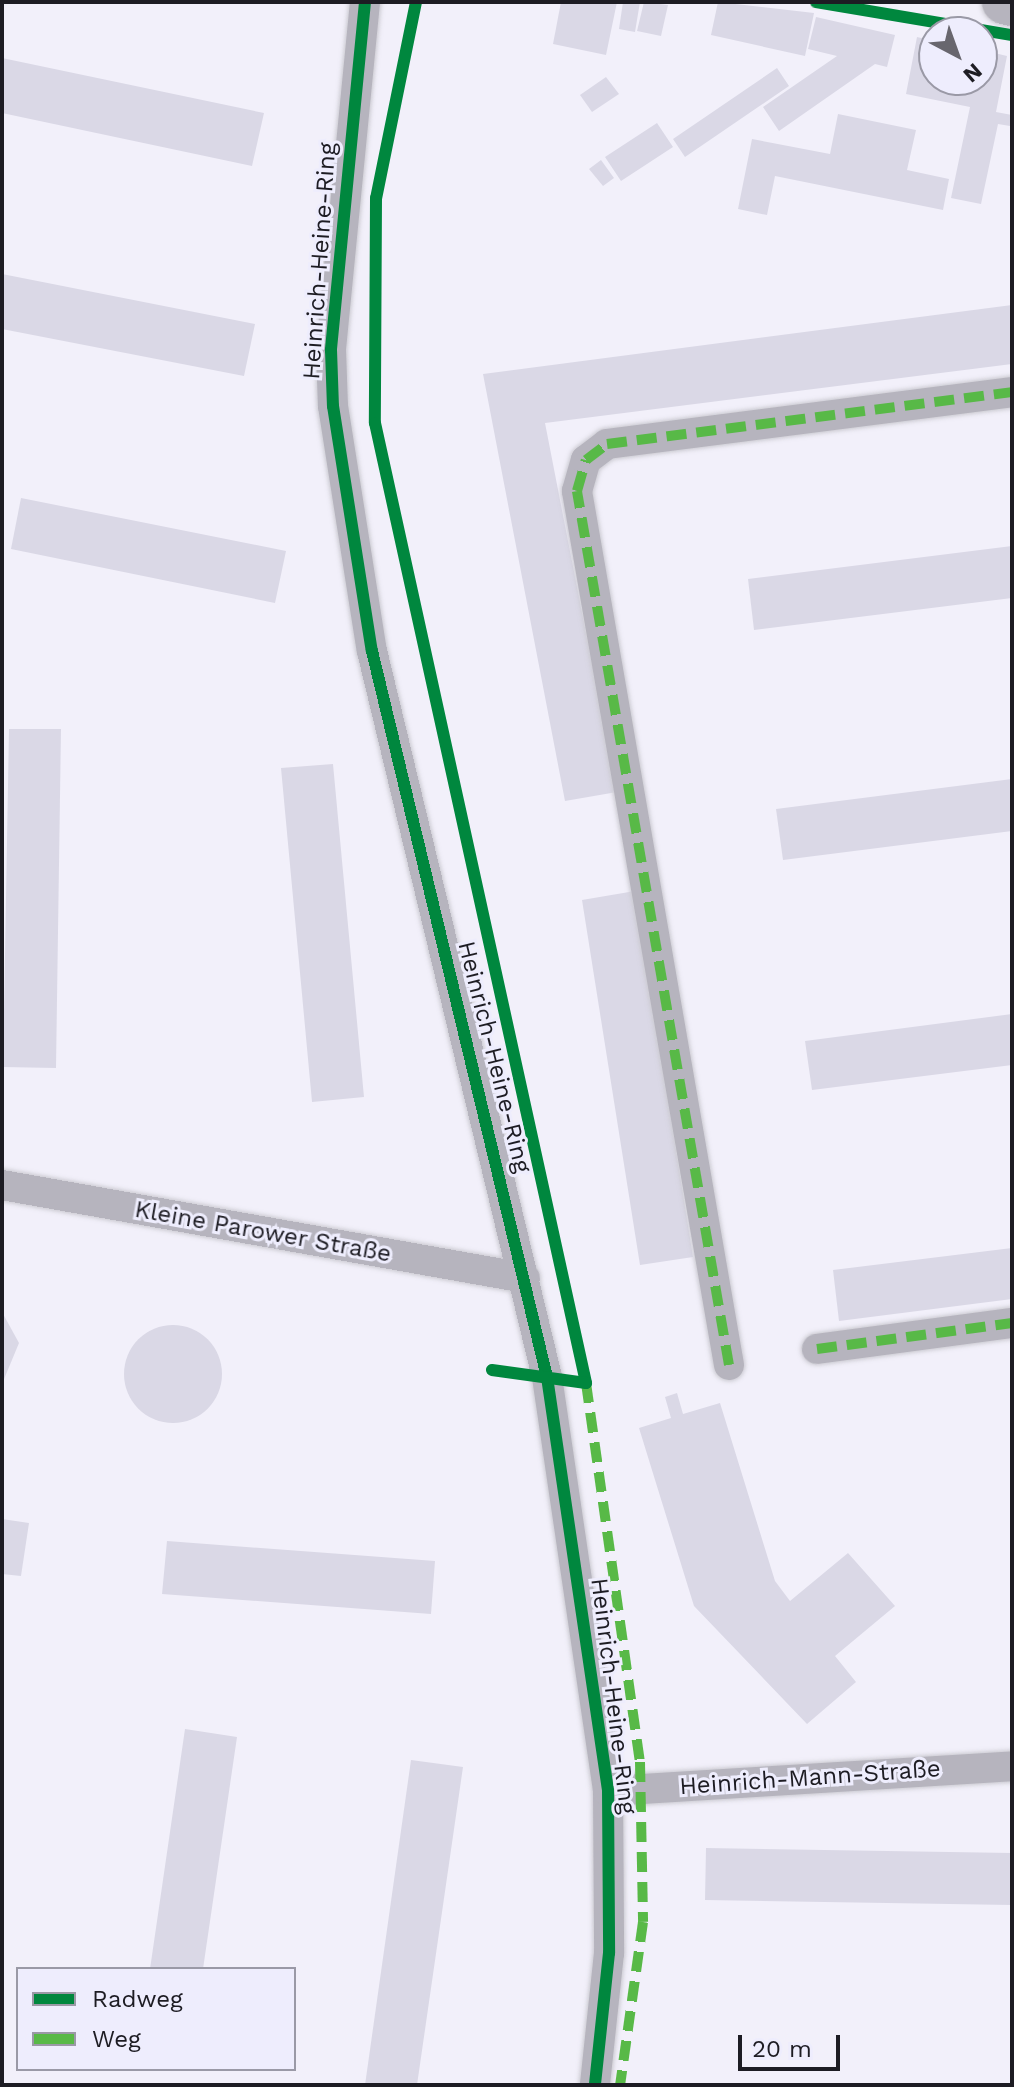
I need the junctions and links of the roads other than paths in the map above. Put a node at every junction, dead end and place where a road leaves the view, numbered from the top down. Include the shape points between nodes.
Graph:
1 (365, 2) edge
2 (379, 2) edge
3 (1004, 2) edge
4 (1012, 4) edge
5 (359, 42) junction
6 (1012, 392) edge
7 (2, 1185) edge
8 (525, 1278) junction
9 (1012, 1323) edge
10 (817, 1349) dead end
11 (729, 1365) dead end
12 (1012, 1766) edge
13 (608, 1791) junction
14 (595, 2085) edge

1 - 5 street, Heinrich-Heine-Ring
2 - 5 street, Heinrich-Heine-Ring
3 - 4 main road
5 - 8 street, Heinrich-Heine-Ring via 331,350 349,527 372,651
6 - 11 street via 607,444 586,460 577,491
7 - 8 street, Kleine Parower Straße
8 - 13 street, Heinrich-Heine-Ring via 547,1377
9 - 10 street
12 - 13 street, Heinrich-Mann-Straße
13 - 14 street, Heinrich-Heine-Ring via 609,1953

